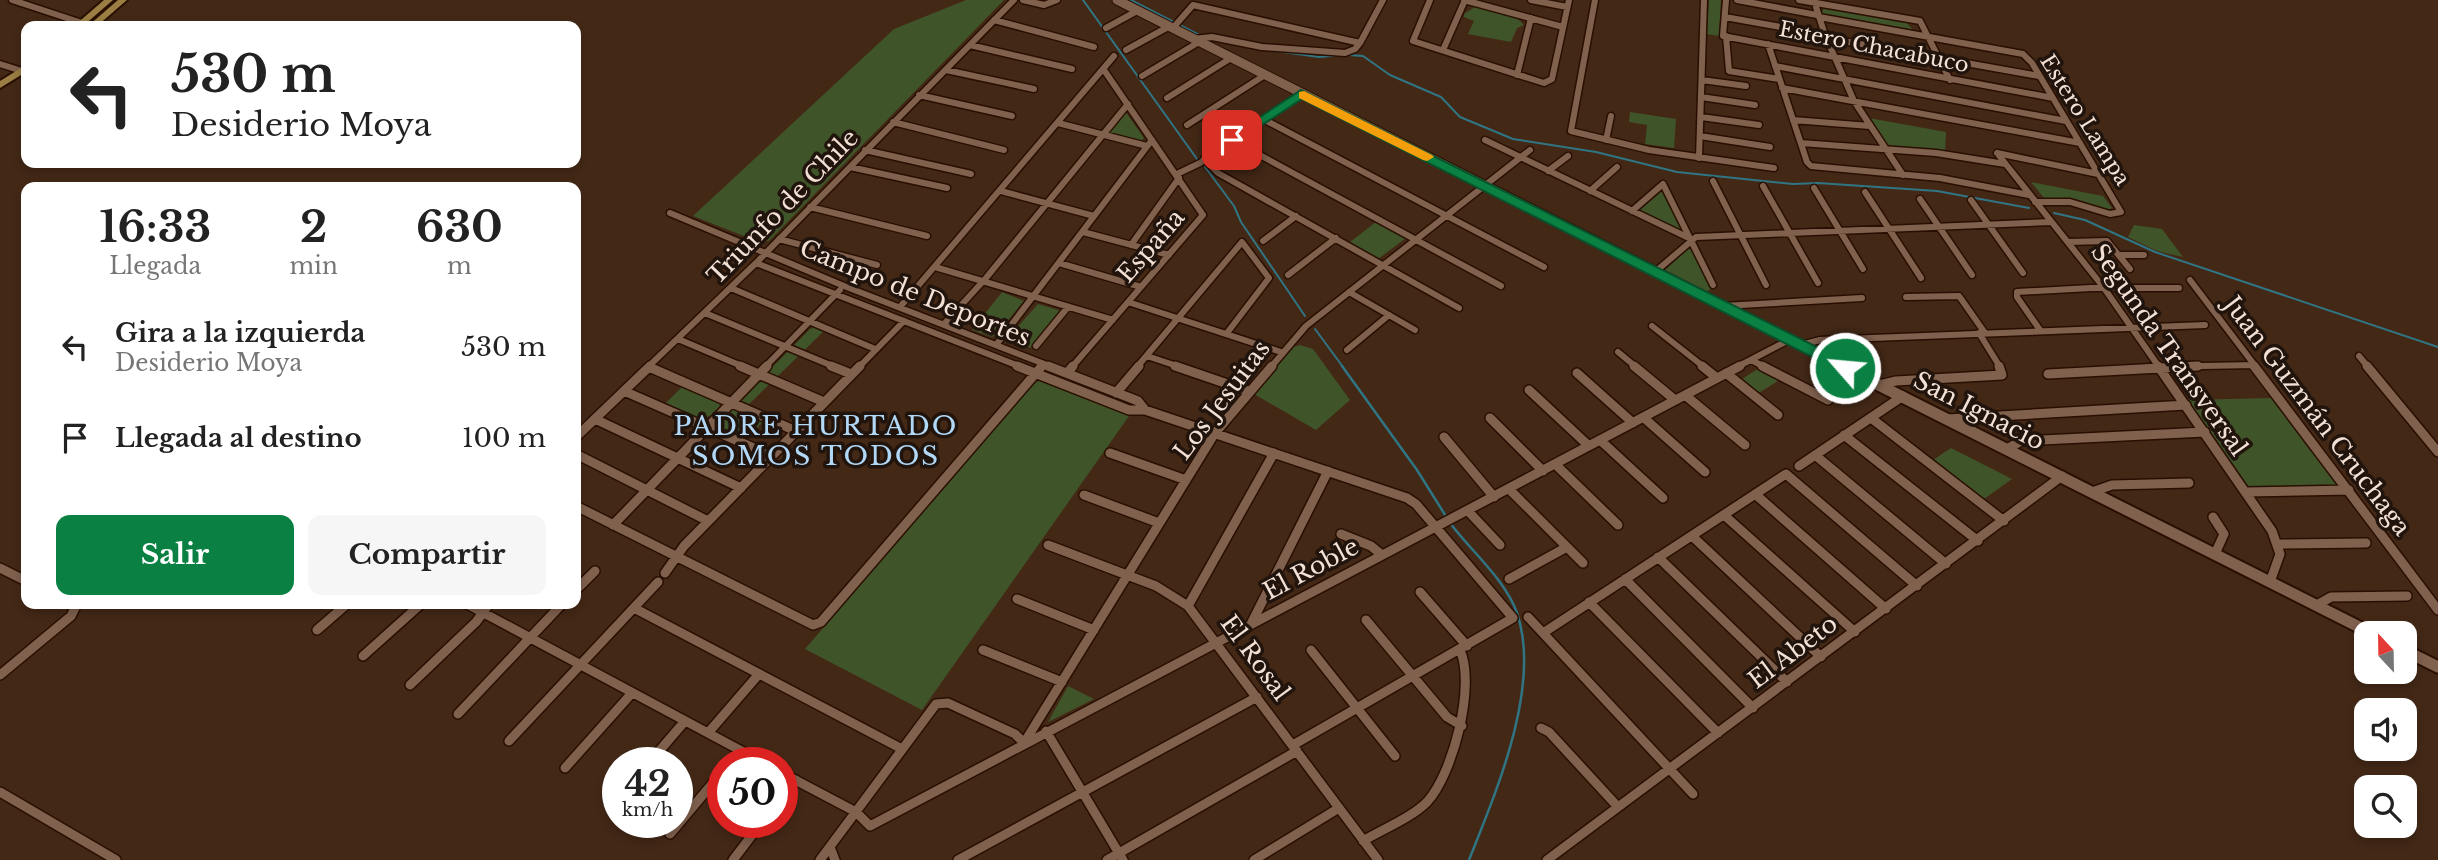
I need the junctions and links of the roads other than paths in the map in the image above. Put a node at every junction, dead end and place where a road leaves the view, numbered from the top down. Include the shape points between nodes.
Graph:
1 (12, 0) edge
2 (109, 0) edge
3 (123, 0) edge
4 (1014, 0) edge
5 (1023, 0) edge
6 (1056, 0) edge
7 (1383, 0) edge
8 (1430, 0) edge
9 (1464, 0) edge
10 (1531, 0) edge
11 (1595, 0) edge
12 (1704, 0) edge
13 (1726, 0) edge
14 (1737, 0) edge
15 (1799, 0) edge
16 (1120, 1) edge
17 (1568, 4) edge
18 (1137, 11) junction
19 (1817, 13) junction
20 (1725, 17) junction
21 (1531, 18) junction
22 (994, 20) junction
23 (69, 21) edge
24 (85, 21) edge
25 (98, 21) edge
26 (1174, 26) junction
27 (1563, 27) junction
28 (1105, 29) dead end
29 (1726, 36) junction
30 (1825, 37) junction
31 (1928, 37) junction
32 (1198, 40) junction
33 (1360, 43) junction
34 (1768, 44) junction
35 (970, 45) junction
36 (1094, 47) dead end
37 (1126, 50) dead end
38 (1443, 50) junction
39 (1114, 56) dead end
40 (1231, 58) junction
41 (1834, 58) junction
42 (1939, 58) junction
43 (0, 64) edge
44 (1775, 66) junction
45 (1072, 69) dead end
46 (946, 70) junction
47 (1104, 70) junction
48 (21, 71) edge
49 (21, 74) edge
50 (1265, 75) junction
51 (1517, 75) junction
52 (21, 76) edge
53 (1142, 76) dead end
54 (2039, 76) junction
55 (1843, 78) junction
56 (1779, 79) junction
57 (1702, 80) junction
58 (1950, 80) junction
59 (0, 85) edge
60 (1746, 86) dead end
61 (1782, 88) junction
62 (1034, 89) dead end
63 (0, 94) edge
64 (1301, 94) junction
65 (919, 95) junction
66 (1701, 97) junction
67 (1167, 98) dead end
68 (2053, 99) junction
69 (1854, 101) junction
70 (1128, 104) junction
71 (1755, 104) dead end
72 (1012, 116) dead end
73 (1611, 116) dead end
74 (1701, 117) junction
75 (1263, 119) junction
76 (1793, 120) junction
77 (2066, 121) junction
78 (893, 122) junction
79 (1058, 124) junction
80 (1187, 125) dead end
81 (1759, 125) dead end
82 (1870, 126) junction
83 (1102, 135) junction
84 (1700, 136) junction
85 (1232, 140) junction
86 (1485, 140) dead end
87 (1606, 141) junction
88 (1150, 143) junction
89 (1801, 143) junction
90 (2080, 144) junction
91 (1770, 147) dead end
92 (1886, 149) junction
93 (865, 150) junction
94 (1004, 150) dead end
95 (1530, 150) dead end
96 (1567, 156) dead end
97 (1521, 157) junction
98 (1699, 158) junction
99 (1205, 159) junction
100 (2005, 164) junction
101 (850, 167) junction
102 (1617, 167) dead end
103 (1774, 169) dead end
104 (1548, 170) junction
105 (971, 174) dead end
106 (2098, 174) junction
107 (1903, 175) junction
108 (1178, 176) junction
109 (1713, 181) dead end
110 (1484, 186) junction
111 (1763, 186) dead end
112 (947, 188) dead end
113 (1814, 188) dead end
114 (1001, 191) junction
115 (1590, 191) junction
116 (1865, 192) dead end
117 (2030, 195) junction
118 (1920, 199) dead end
119 (1971, 200) dead end
120 (2035, 202) junction
121 (1047, 203) junction
122 (810, 207) junction
123 (1632, 211) junction
124 (670, 213) dead end
125 (1094, 216) junction
126 (1296, 216) junction
127 (1446, 216) junction
128 (2051, 222) junction
129 (1988, 224) junction
130 (1938, 226) junction
131 (1889, 229) junction
132 (1840, 231) junction
133 (1083, 232) junction
134 (1790, 233) junction
135 (1740, 235) junction
136 (927, 236) dead end
137 (1336, 238) junction
138 (779, 239) junction
139 (1690, 239) junction
140 (1415, 240) junction
141 (1263, 241) dead end
142 (2068, 242) junction
143 (1131, 245) junction
144 (765, 254) junction
145 (2119, 255) junction
146 (2144, 255) dead end
147 (1169, 256) junction
148 (757, 263) junction
149 (1059, 263) junction
150 (877, 265) dead end
151 (1383, 265) junction
152 (935, 267) junction
153 (1544, 267) dead end
154 (1863, 269) dead end
155 (2130, 270) dead end
156 (1655, 272) junction
157 (2023, 273) dead end
158 (1288, 275) dead end
159 (1972, 275) dead end
160 (1921, 278) dead end
161 (2190, 280) dead end
162 (982, 281) junction
163 (1818, 283) dead end
164 (1713, 285) dead end
165 (1766, 285) dead end
166 (844, 286) junction
167 (1501, 286) dead end
168 (1141, 287) junction
169 (731, 288) junction
170 (2104, 288) junction
171 (2179, 288) dead end
172 (1349, 292) junction
173 (836, 294) junction
174 (1033, 296) junction
175 (1906, 297) dead end
176 (1862, 298) dead end
177 (1128, 302) junction
178 (1723, 306) junction
179 (900, 307) junction
180 (1068, 307) junction
181 (1459, 308) dead end
182 (705, 313) junction
183 (1389, 315) junction
184 (1178, 318) junction
185 (1113, 320) junction
186 (810, 321) junction
187 (904, 321) junction
188 (944, 324) junction
189 (1652, 326) dead end
190 (2131, 326) junction
191 (2205, 326) dead end
192 (1415, 330) dead end
193 (2040, 330) junction
194 (1982, 333) junction
195 (1227, 334) junction
196 (678, 339) junction
197 (1789, 340) junction
198 (996, 345) junction
199 (1801, 345) junction
200 (785, 346) junction
201 (1036, 346) dead end
202 (875, 349) junction
203 (1347, 350) dead end
204 (1281, 352) junction
205 (1618, 352) dead end
206 (1147, 356) junction
207 (2359, 356) dead end
208 (1751, 360) junction
209 (1043, 364) junction
210 (2254, 365) junction
211 (649, 367) junction
212 (2160, 368) junction
213 (1035, 373) junction
214 (1067, 373) junction
215 (1577, 373) dead end
216 (1726, 373) junction
217 (758, 374) junction
218 (851, 374) junction
219 (2048, 374) dead end
220 (1717, 378) junction
221 (1879, 385) junction
222 (1529, 390) dead end
223 (624, 391) junction
224 (1248, 391) junction
225 (1116, 393) junction
226 (1685, 395) junction
227 (1903, 396) junction
228 (1675, 400) junction
229 (1828, 400) dead end
230 (824, 402) junction
231 (731, 403) junction
232 (2186, 405) junction
233 (1145, 410) junction
234 (1778, 415) dead end
235 (1643, 417) junction
236 (1490, 418) dead end
237 (1871, 418) junction
238 (595, 419) junction
239 (1947, 419) junction
240 (1633, 423) junction
241 (707, 428) junction
242 (796, 431) junction
243 (581, 432) edge
244 (2205, 432) junction
245 (1215, 433) junction
246 (1844, 435) junction
247 (1444, 437) dead end
248 (1600, 440) junction
249 (1745, 445) dead end
250 (1589, 446) junction
251 (2007, 449) junction
252 (2438, 452) edge
253 (1111, 453) dead end
254 (1274, 453) junction
255 (772, 456) junction
256 (1815, 456) junction
257 (581, 457) edge
258 (678, 458) junction
259 (1555, 464) junction
260 (1799, 466) dead end
261 (1328, 471) junction
262 (1543, 471) junction
263 (1705, 472) dead end
264 (2062, 477) junction
265 (1186, 480) junction
266 (2189, 483) dead end
267 (741, 488) junction
268 (1509, 489) junction
269 (646, 490) junction
270 (2349, 490) junction
271 (2092, 492) junction
272 (2246, 492) junction
273 (1755, 494) junction
274 (1084, 495) dead end
275 (1494, 497) junction
276 (1663, 498) dead end
277 (581, 509) edge
278 (1468, 510) junction
279 (1724, 515) junction
280 (2213, 517) dead end
281 (708, 521) junction
282 (2004, 521) junction
283 (1159, 523) junction
284 (613, 525) junction
285 (1440, 525) junction
286 (1618, 525) dead end
287 (1341, 534) dead end
288 (1692, 536) junction
289 (1978, 541) junction
290 (2366, 543) dead end
291 (2279, 544) junction
292 (1048, 545) dead end
293 (1500, 545) dead end
294 (1567, 547) junction
295 (2215, 554) junction
296 (1382, 555) junction
297 (675, 556) junction
298 (1658, 557) junction
299 (1583, 564) dead end
300 (1947, 564) junction
301 (0, 568) edge
302 (595, 571) dead end
303 (665, 573) dead end
304 (1128, 574) junction
305 (21, 578) edge
306 (1509, 579) dead end
307 (1625, 579) junction
308 (658, 582) dead end
309 (2270, 582) junction
310 (581, 585) edge
311 (1917, 586) junction
312 (1420, 592) dead end
313 (2407, 596) dead end
314 (1017, 599) dead end
315 (1590, 602) junction
316 (2317, 605) junction
317 (1188, 606) junction
318 (634, 608) junction
319 (72, 609) edge
320 (341, 609) edge
321 (415, 609) edge
322 (485, 609) edge
323 (487, 609) edge
324 (557, 609) edge
325 (1886, 609) junction
326 (2438, 610) edge
327 (1528, 617) dead end
328 (1366, 621) dead end
329 (1251, 624) junction
330 (2354, 624) edge
331 (317, 630) dead end
332 (1094, 630) junction
333 (1855, 632) junction
334 (1543, 633) junction
335 (530, 638) junction
336 (1217, 642) junction
337 (1464, 648) junction
338 (983, 650) dead end
339 (1311, 650) dead end
340 (363, 656) dead end
341 (2417, 656) edge
342 (1821, 657) junction
343 (580, 665) junction
344 (2438, 667) edge
345 (759, 674) junction
346 (0, 675) edge
347 (1413, 677) junction
348 (1062, 682) junction
349 (1787, 682) junction
350 (410, 685) dead end
351 (632, 692) junction
352 (1257, 697) junction
353 (1357, 708) junction
354 (1753, 708) junction
355 (458, 714) dead end
356 (685, 721) junction
357 (1462, 726) junction
358 (1541, 728) dead end
359 (1046, 731) junction
360 (708, 733) junction
361 (1718, 733) junction
362 (509, 741) dead end
363 (1024, 743) junction
364 (663, 747) edge
365 (734, 747) edge
366 (1295, 748) junction
367 (902, 749) junction
368 (1395, 756) dead end
369 (565, 768) dead end
370 (1670, 769) junction
371 (798, 781) edge
372 (707, 790) edge
373 (0, 792) edge
374 (1082, 792) junction
375 (1693, 794) dead end
376 (693, 807) edge
377 (1618, 807) junction
378 (1339, 808) junction
379 (856, 812) junction
380 (750, 838) edge
381 (1363, 841) junction
382 (830, 847) junction
383 (1121, 857) edge
384 (116, 860) edge
385 (733, 860) edge
386 (820, 860) edge
387 (835, 860) edge
388 (957, 860) edge
389 (1107, 860) edge
390 (1254, 860) edge
391 (1378, 860) edge
392 (1547, 860) edge

1 - 23 street
2 - 24 main road
3 - 25 main road
4 - 22 street, Triunfo de Chile
5 - 6 street via 1042,5
7 - 33 street
8 - 38 street via 1412,40
9 - 21 street
9 - 38 street
10 - 17 street
11 - 87 street via 1570,126 1571,131
12 - 57 street
13 - 20 street
14 - 19 street, Estero Lampa
15 - 31 street via 1920,21
16 - 18 main road, San Ignacio
17 - 27 street
18 - 26 main road, San Ignacio
18 - 28 street
19 - 30 street
19 - 31 street, Estero Lampa
20 - 29 street
20 - 30 street
21 - 27 street
21 - 51 street
22 - 35 street, Triunfo de Chile
22 - 36 street
26 - 32 main road, San Ignacio
26 - 33 street via 1193,5
26 - 37 street
27 - 51 street via 1552,79 1547,83
29 - 34 street, Estero Chacabuco
29 - 56 street via 1729,71
30 - 41 street
30 - 42 street
31 - 42 street
31 - 54 street, Estero Lampa via 2022,54
32 - 33 street via 1211,37 1317,53 1345,53
32 - 40 main road, San Ignacio
32 - 53 street
34 - 41 street, Estero Chacabuco
34 - 44 street
35 - 45 street
35 - 46 street, Triunfo de Chile
38 - 51 street
39 - 47 street
40 - 50 main road, San Ignacio
40 - 67 street
41 - 55 street
41 - 58 street, Estero Chacabuco
42 - 54 street
42 - 58 street
43 - 48 street
44 - 55 street
44 - 56 street
46 - 62 street
46 - 65 street, Triunfo de Chile
47 - 70 street, España
47 - 79 street
49 - 59 main road
50 - 64 main road, San Ignacio
50 - 80 street
52 - 63 main road
54 - 68 street, Estero Lampa
55 - 69 street
55 - 77 street
56 - 61 street
57 - 60 street
57 - 66 street
58 - 68 street, Estero Chacabuco
61 - 69 street
61 - 76 street
64 - 75 street
64 - 110 main road, San Ignacio
65 - 72 street
65 - 78 street, Triunfo de Chile
66 - 71 street
66 - 74 street
68 - 77 street, Estero Lampa
69 - 82 street
69 - 90 street
70 - 83 street
70 - 88 street, España
73 - 87 street
74 - 81 street
74 - 84 street
75 - 85 street
75 - 127 street
76 - 82 street
76 - 89 street
77 - 90 street, Estero Lampa
78 - 93 street, Triunfo de Chile
78 - 94 street
79 - 83 street
79 - 114 street
82 - 92 street
83 - 88 street
83 - 121 street
84 - 91 street
84 - 98 street
85 - 99 street
85 - 140 street
86 - 97 street
87 - 98 street
88 - 108 street, España
88 - 125 street
89 - 92 street
89 - 107 street via 1807,163 1817,168
90 - 106 street, Estero Lampa
92 - 100 street
92 - 107 street
93 - 101 street, Triunfo de Chile
93 - 105 street
95 - 97 street, Los Jesuitas
96 - 104 street
97 - 104 street
97 - 110 street, Los Jesuitas
98 - 103 street
99 - 108 street
99 - 126 street via 1216,171
100 - 106 street, Segunda Transversal via 1997,153
100 - 117 street, Segunda Transversal
101 - 112 street
101 - 122 street, Triunfo de Chile
102 - 115 street
104 - 115 street
106 - 120 street, Estero Lampa via 2120,214 2070,202
107 - 117 street
108 - 143 street
108 - 147 street, España via 1203,215
109 - 135 street
110 - 127 street, Los Jesuitas
110 - 156 main road, San Ignacio
111 - 134 street
113 - 132 street
114 - 121 street
114 - 152 street
115 - 123 street
116 - 131 street
117 - 120 street, Segunda Transversal
118 - 130 street
119 - 129 street
120 - 128 street, Segunda Transversal
121 - 125 street
121 - 162 street
122 - 136 street
122 - 138 street, Triunfo de Chile
123 - 139 street
123 - 139 street via 1663,184
124 - 144 street, Campo de Deportes
125 - 133 street
126 - 137 street
126 - 141 street
127 - 140 street, Los Jesuitas
127 - 153 street
128 - 129 street
128 - 142 street, Segunda Transversal
129 - 130 street
129 - 157 street
130 - 131 street
130 - 159 street
131 - 132 street
131 - 160 street
132 - 134 street
132 - 154 street
133 - 143 street
133 - 149 street
134 - 135 street
134 - 163 street
135 - 139 street
135 - 165 street
137 - 151 street
137 - 158 street
138 - 144 street, Triunfo de Chile
138 - 150 street
139 - 156 street
139 - 164 street
140 - 151 street, Los Jesuitas
140 - 167 street
142 - 145 street via 2107,241
142 - 170 street, Segunda Transversal
143 - 147 street
144 - 148 street, Triunfo de Chile
144 - 166 street, Campo de Deportes
145 - 146 street
145 - 155 street
147 - 168 street, España
148 - 169 street, Triunfo de Chile
148 - 173 street, Campo de Deportes
149 - 168 street
149 - 174 street
151 - 172 street, Los Jesuitas
151 - 181 street
152 - 162 street
152 - 179 street
156 - 178 main road, San Ignacio
161 - 210 street, Juan Guzmán Cruchaga
162 - 174 street
162 - 188 street
166 - 173 street
166 - 179 street, Campo de Deportes
168 - 177 street, España
169 - 182 street, Triunfo de Chile
169 - 186 street
170 - 171 street
170 - 190 street, Segunda Transversal
170 - 193 street via 2016,294
172 - 183 street
172 - 204 street, Los Jesuitas
173 - 186 street
173 - 187 street, Campo de Deportes
174 - 180 street
174 - 198 street
175 - 194 street via 1959,296
176 - 178 street
177 - 184 street
177 - 185 street, España
178 - 197 main road, San Ignacio
179 - 188 street, Campo de Deportes
180 - 185 street
180 - 201 street
182 - 196 street, Triunfo de Chile
182 - 200 street
183 - 192 street
183 - 203 street
184 - 195 street
184 - 195 street via 1242,242 1269,278
184 - 206 street
185 - 214 street, España
186 - 200 street
186 - 202 street
187 - 202 street
187 - 213 street, Campo de Deportes
188 - 198 street, Campo de Deportes
189 - 220 street
190 - 191 street
190 - 193 street
190 - 212 street, Segunda Transversal
193 - 194 street
194 - 199 street via 1820,340
194 - 221 street via 2002,375 1896,380
195 - 204 street
196 - 211 street, Triunfo de Chile
196 - 217 street
197 - 199 main road, San Ignacio
197 - 208 street, El Roble
198 - 209 street, Campo de Deportes
199 - 221 main road, San Ignacio
200 - 217 street
200 - 218 street
202 - 218 street
204 - 224 street, Los Jesuitas
205 - 228 street
206 - 224 street
206 - 225 street
207 - 252 street
208 - 216 street, El Roble
208 - 229 street
209 - 213 street
209 - 214 street, Campo de Deportes
210 - 212 street
210 - 270 street, Juan Guzmán Cruchaga
211 - 223 street, Triunfo de Chile
211 - 231 street
212 - 219 street
212 - 232 street, Segunda Transversal
213 - 233 street, Campo de Deportes via 1129,410
213 - 297 street via 821,622 813,625
214 - 225 street, Campo de Deportes
215 - 240 street
216 - 220 street, El Roble
216 - 234 street
217 - 230 street
217 - 231 street
218 - 230 street
220 - 226 street, El Roble
221 - 227 main road, San Ignacio
222 - 250 street
223 - 238 street, Triunfo de Chile
223 - 241 street
224 - 245 street, Los Jesuitas
225 - 233 street, Campo de Deportes via 1138,401
226 - 228 street, El Roble
226 - 249 street
227 - 237 street
227 - 239 main road, San Ignacio
228 - 235 street, El Roble
230 - 242 street
231 - 241 street
231 - 242 street
232 - 239 street
232 - 244 street, Segunda Transversal
233 - 245 street, Campo de Deportes
235 - 240 street, El Roble
235 - 263 street
236 - 262 street
237 - 246 street
237 - 282 street
238 - 243 street, Triunfo de Chile
238 - 258 street
239 - 251 main road, San Ignacio
240 - 248 street, El Roble
241 - 255 street
241 - 258 street
242 - 255 street
244 - 251 street via 2021,441
244 - 272 street, Segunda Transversal
245 - 254 street, Campo de Deportes
245 - 265 street, Los Jesuitas
246 - 256 street
246 - 289 street
247 - 275 street
248 - 250 street, El Roble
248 - 276 street
250 - 259 street, El Roble
251 - 264 main road, San Ignacio
253 - 265 street
254 - 261 street, Campo de Deportes
254 - 317 street
255 - 267 street
256 - 260 street
256 - 300 street
257 - 269 street
258 - 267 street
258 - 269 street
259 - 262 street, El Roble
259 - 286 street
261 - 285 street, Campo de Deportes via 1412,500
261 - 329 street
262 - 268 street, El Roble
264 - 271 main road, San Ignacio
264 - 282 street, El Abeto
265 - 283 street, Los Jesuitas
266 - 271 street via 2112,485
267 - 281 street
268 - 275 street, El Roble
268 - 294 street
269 - 281 street
269 - 284 street
270 - 272 street
270 - 326 street, Juan Guzmán Cruchaga
271 - 295 main road, San Ignacio
272 - 291 street, Segunda Transversal
273 - 279 street
273 - 311 street via 1786,474
273 - 325 street
274 - 283 street
275 - 278 street, El Roble
277 - 284 street
278 - 285 street, El Roble
278 - 293 street
279 - 288 street
279 - 333 street
280 - 295 street via 2224,534
281 - 297 street
282 - 289 street, El Abeto
283 - 304 street, Los Jesuitas
284 - 297 street
285 - 296 street, El Roble
285 - 337 street, Campo de Deportes via 1513,618
287 - 296 street
288 - 298 street
288 - 342 street
289 - 300 street, El Abeto
290 - 291 street
291 - 309 street
292 - 304 street, El Rosal
294 - 299 street
294 - 306 street
295 - 309 main road, San Ignacio
296 - 329 street, El Roble
297 - 303 street
298 - 307 street
298 - 349 street
300 - 311 street, El Abeto
301 - 305 street
302 - 310 street
304 - 317 street, El Rosal via 1165,589
304 - 332 street, Los Jesuitas
307 - 315 street
307 - 354 street
308 - 318 street
309 - 316 main road, San Ignacio
311 - 325 street, El Abeto
312 - 337 street
313 - 316 street via 2331,597
314 - 332 street
315 - 334 street
315 - 361 street
316 - 330 main road, San Ignacio
317 - 336 street, El Rosal
318 - 343 street
318 - 345 street
319 - 346 street via 71,616
320 - 331 street
321 - 340 street
322 - 350 street
323 - 335 street
324 - 335 street
325 - 333 street, El Abeto
327 - 334 street
328 - 347 street
329 - 336 street, El Roble
332 - 348 street, Los Jesuitas
333 - 342 street, El Abeto
334 - 370 street
335 - 343 street
335 - 355 street
336 - 352 street, El Rosal
336 - 359 street, El Roble
337 - 347 street
337 - 357 street
338 - 348 street
339 - 353 street
341 - 344 main road
342 - 349 street, El Abeto
343 - 351 street
343 - 362 street
345 - 360 street
345 - 367 street
347 - 353 street
347 - 357 street via 1450,720
348 - 363 street, Los Jesuitas
349 - 354 street, El Abeto
351 - 356 street
351 - 369 street
352 - 366 street, El Rosal
352 - 374 street
353 - 366 street
353 - 368 street
354 - 361 street, El Abeto
356 - 360 street
356 - 364 street
357 - 381 street via 1430,800
358 - 377 street
359 - 363 street, El Roble
359 - 374 street
360 - 365 street
361 - 370 street, El Abeto
363 - 367 street via 1015,734 948,703 936,704
363 - 379 street, El Roble via 870,826
366 - 378 street, El Rosal
366 - 383 street
367 - 379 street
370 - 375 street
370 - 377 street, El Abeto
371 - 379 street
372 - 376 street
373 - 384 street
374 - 383 street
374 - 388 street
377 - 392 street, El Abeto
378 - 381 street, El Rosal
378 - 390 street
379 - 382 street
380 - 385 street
381 - 391 street, El Rosal
382 - 386 street
382 - 387 street
383 - 389 street

